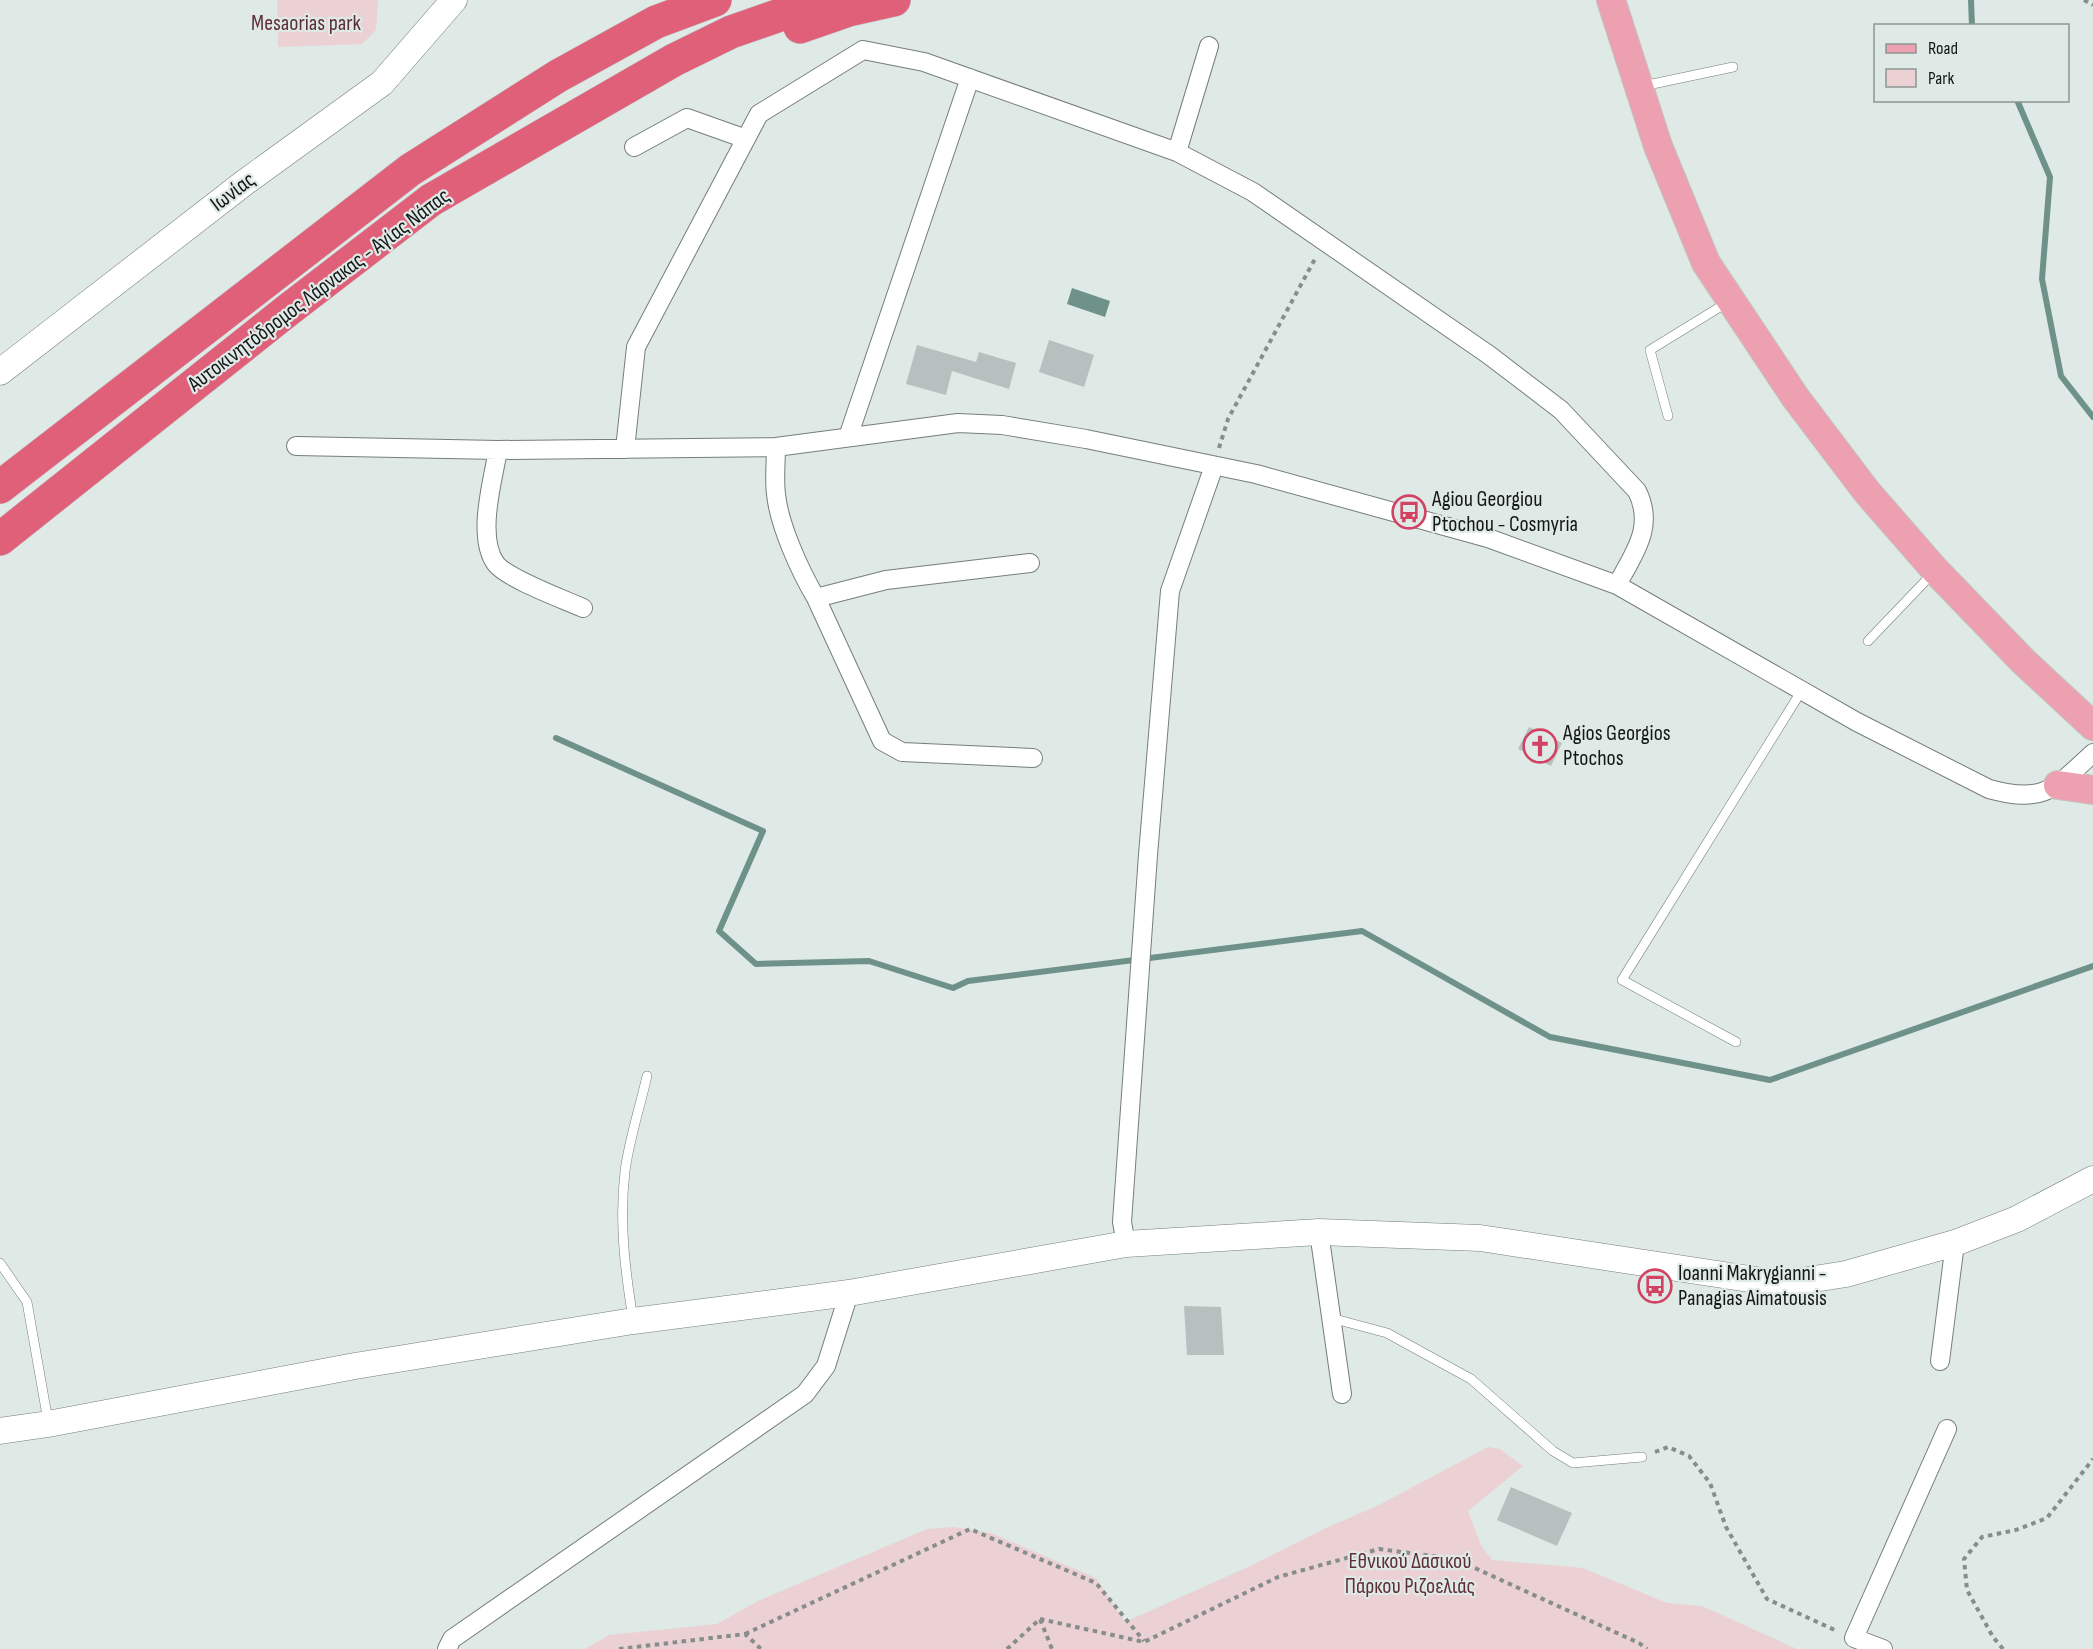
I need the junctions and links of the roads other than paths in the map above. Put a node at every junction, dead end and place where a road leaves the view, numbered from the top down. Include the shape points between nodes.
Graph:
1 (454, 0) edge
2 (698, 0) edge
3 (715, 0) edge
4 (823, 0) edge
5 (894, 0) edge
6 (1611, 0) edge
7 (656, 22) junction
8 (1209, 46) dead end
9 (674, 60) junction
10 (1733, 67) dead end
11 (970, 78) junction
12 (1638, 87) junction
13 (746, 139) junction
14 (634, 147) dead end
15 (1177, 152) junction
16 (1731, 300) junction
17 (0, 372) edge
18 (1668, 416) dead end
19 (848, 437) junction
20 (296, 446) dead end
21 (776, 447) junction
22 (626, 449) junction
23 (498, 450) junction
24 (1214, 466) junction
25 (0, 487) edge
26 (0, 539) edge
27 (1030, 563) dead end
28 (1935, 570) junction
29 (1617, 585) junction
30 (816, 598) junction
31 (583, 608) dead end
32 (1868, 641) dead end
33 (1802, 690) junction
34 (2093, 726) edge
35 (2093, 753) edge
36 (1033, 758) dead end
37 (2058, 785) junction
38 (2093, 790) edge
39 (1736, 1042) dead end
40 (647, 1076) dead end
41 (2093, 1179) edge
42 (1319, 1232) junction
43 (1955, 1243) junction
44 (1126, 1244) junction
45 (0, 1263) edge
46 (849, 1293) junction
47 (1331, 1318) junction
48 (633, 1321) junction
49 (1940, 1360) dead end
50 (1342, 1394) dead end
51 (48, 1424) junction
52 (1947, 1429) dead end
53 (0, 1431) edge
54 (1642, 1457) road end
55 (447, 1649) edge
56 (1883, 1649) edge

1 - 17 main road, Ιωνίας via 382,83 244,183
2 - 7 highway
3 - 7 highway, Αυτοκινητόδρομος Λάρνακας - Αγίας Νάπας
4 - 9 highway, Αυτοκινητόδρομος Λάρνακας - Αγίας Νάπας via 731,32
5 - 9 highway via 849,10 741,47
6 - 12 main road
7 - 25 highway, Αυτοκινητόδρομος Λάρνακας - Αγίας Νάπας via 558,76 410,170
8 - 15 street
9 - 26 highway, Αυτοκινητόδρομος Λάρνακας - Αγίας Νάπας via 431,200
10 - 12 lane
11 - 13 street via 924,62 863,50 759,114
11 - 15 street
11 - 19 street
12 - 16 main road via 1706,263
13 - 14 street via 687,118
13 - 22 street via 636,347
15 - 29 street via 1253,192 1489,355 1561,410 1637,491 1643,503 1643,535
16 - 18 lane via 1650,350
16 - 28 main road via 1795,397 1860,483
19 - 21 street
19 - 24 street via 980,423 1086,439
20 - 23 street
21 - 22 street
21 - 30 street via 779,511 804,578
22 - 23 street
23 - 31 street via 487,520 488,546 497,564 512,576
24 - 29 street via 1488,538
24 - 44 street via 1170,591 1122,1221
27 - 30 street via 886,580
28 - 32 lane
28 - 34 main road
29 - 33 street
30 - 36 street via 882,741 902,752
33 - 37 street via 1989,789 2035,795
33 - 39 lane via 1622,980
35 - 37 street
37 - 38 main road
40 - 48 lane via 625,1170 622,1218
41 - 43 main road via 2018,1219
42 - 43 main road via 1480,1238 1782,1284 1846,1274
42 - 44 main road
42 - 47 street
43 - 49 street
44 - 46 main road
45 - 51 lane via 27,1302
46 - 48 main road
46 - 55 street via 826,1366 805,1394 452,1639
47 - 50 street
47 - 54 lane via 1387,1333 1471,1378 1553,1451 1573,1463
48 - 51 main road via 356,1366
51 - 53 main road
52 - 56 street via 1854,1638

